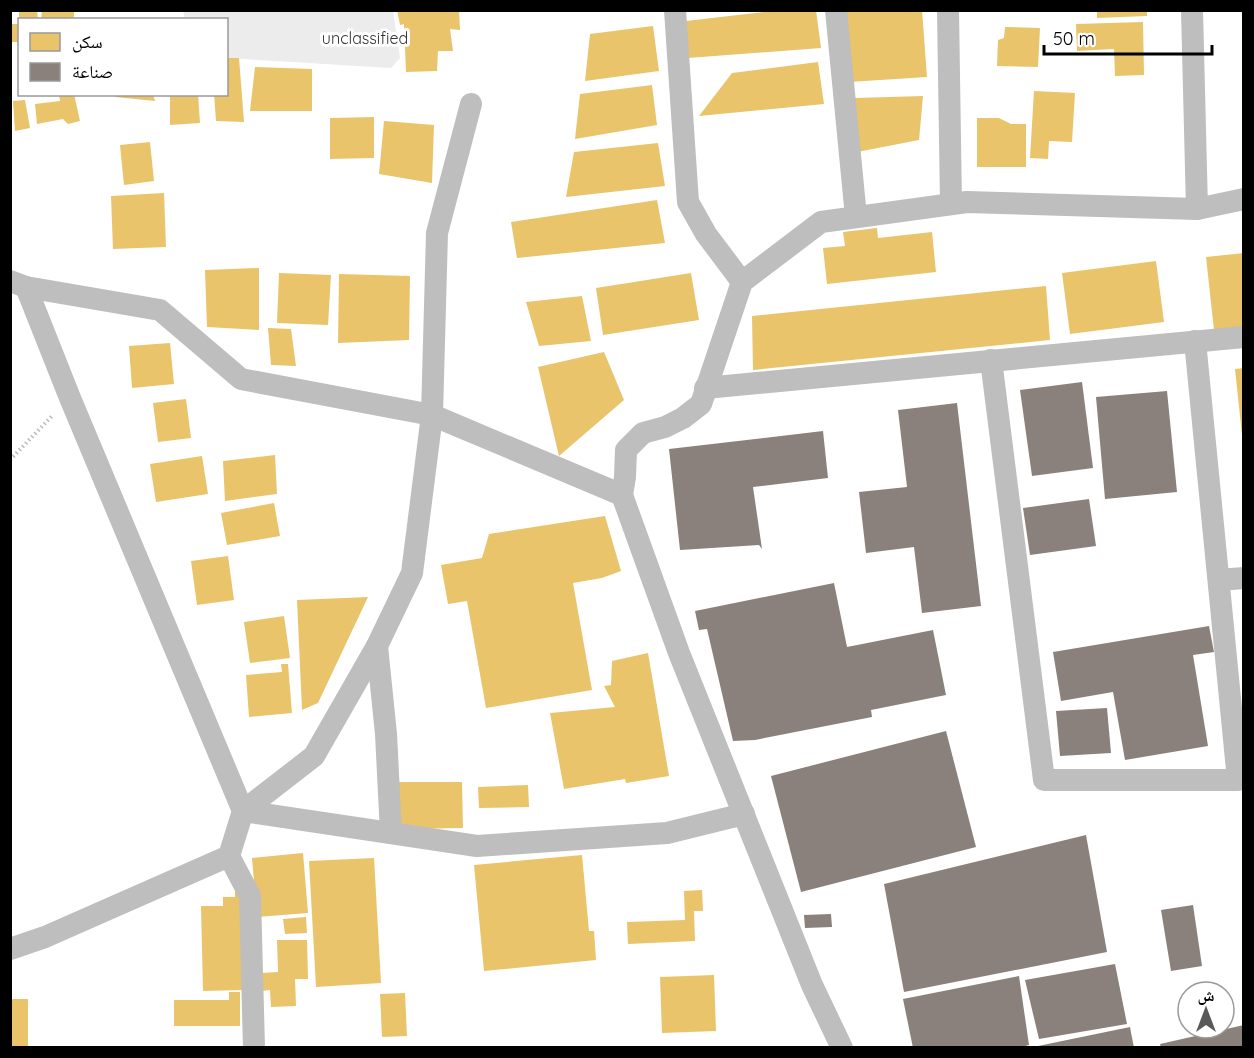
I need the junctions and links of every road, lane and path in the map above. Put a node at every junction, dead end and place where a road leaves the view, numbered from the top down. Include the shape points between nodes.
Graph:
1 (675, 10) edge
2 (836, 10) edge
3 (948, 10) edge
4 (1192, 10) edge
5 (471, 104) dead end
6 (1244, 199) edge
7 (951, 204) junction
8 (1197, 209) junction
9 (856, 217) junction
10 (742, 282) junction
11 (18, 284) edge
12 (1244, 337) edge
13 (1195, 341) junction
14 (991, 360) junction
15 (705, 388) junction
16 (70, 398) junction
17 (432, 415) junction
18 (10, 460) edge
19 (622, 495) junction
20 (1244, 578) edge
21 (1219, 580) junction
22 (377, 646) junction
23 (243, 811) junction
24 (744, 814) junction
25 (391, 833) junction
26 (229, 856) junction
27 (10, 949) edge
28 (254, 1047) edge
29 (842, 1047) edge

1 - 10 street via 688,202
2 - 9 street
3 - 7 street
4 - 8 street
5 - 17 street via 436,233
6 - 8 street
7 - 8 street
7 - 9 street
9 - 10 street via 820,222
10 - 15 street
11 - 16 street
11 - 17 street via 160,310 241,379
12 - 13 street
13 - 14 street
13 - 21 street
14 - 15 street
14 - 21 street via 1044,780 1238,780
15 - 19 street via 701,404 683,418 643,433 626,450
16 - 18 path
16 - 23 street
17 - 19 street
17 - 22 street via 412,573
19 - 24 street
20 - 21 street
22 - 23 street via 314,756
22 - 25 street
23 - 25 street
23 - 26 street
24 - 25 street via 667,833 477,846
24 - 29 street via 812,985
26 - 27 street
26 - 28 street via 250,896

